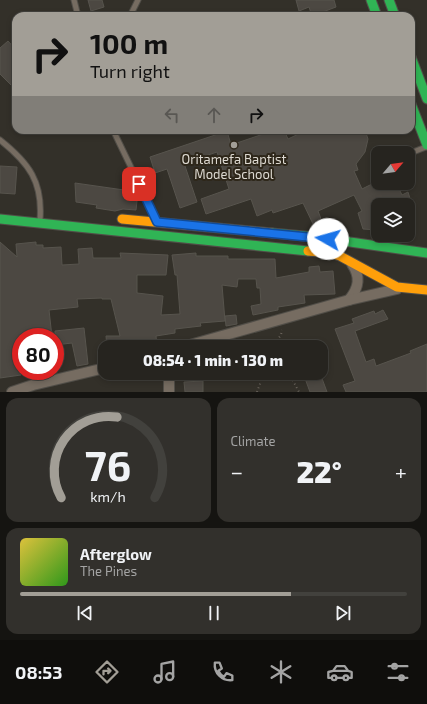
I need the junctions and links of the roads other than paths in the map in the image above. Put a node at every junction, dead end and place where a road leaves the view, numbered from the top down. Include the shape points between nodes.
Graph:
1 (74, 0) edge
2 (138, 0) edge
3 (371, 0) edge
4 (389, 0) edge
5 (77, 12) edge
6 (132, 12) edge
7 (376, 12) edge
8 (394, 12) edge
9 (415, 68) edge
10 (427, 99) edge
11 (415, 114) edge
12 (115, 134) edge
13 (0, 140) edge
14 (427, 146) edge
15 (415, 151) edge
16 (111, 218) dead end
17 (0, 219) edge
18 (157, 222) junction
19 (40, 223) junction
20 (159, 235) junction
21 (427, 253) edge
22 (346, 257) junction
23 (401, 288) junction
24 (427, 290) edge
25 (349, 300) junction
26 (207, 340) edge
27 (98, 370) edge
28 (169, 380) edge
29 (12, 392) edge
30 (170, 392) edge

1 - 5 lane
2 - 6 lane
3 - 7 highway
4 - 8 highway
9 - 10 highway
11 - 14 highway
12 - 18 lane
13 - 19 lane via 19,155 37,181
14 - 15 lane
16 - 18 highway
17 - 19 highway
18 - 20 lane
18 - 21 highway via 315,237
19 - 20 highway
20 - 22 highway via 308,250
22 - 23 highway via 386,283
22 - 25 street via 357,272 358,279 355,293
23 - 24 highway
23 - 25 street
25 - 26 street
27 - 29 street
28 - 30 street

